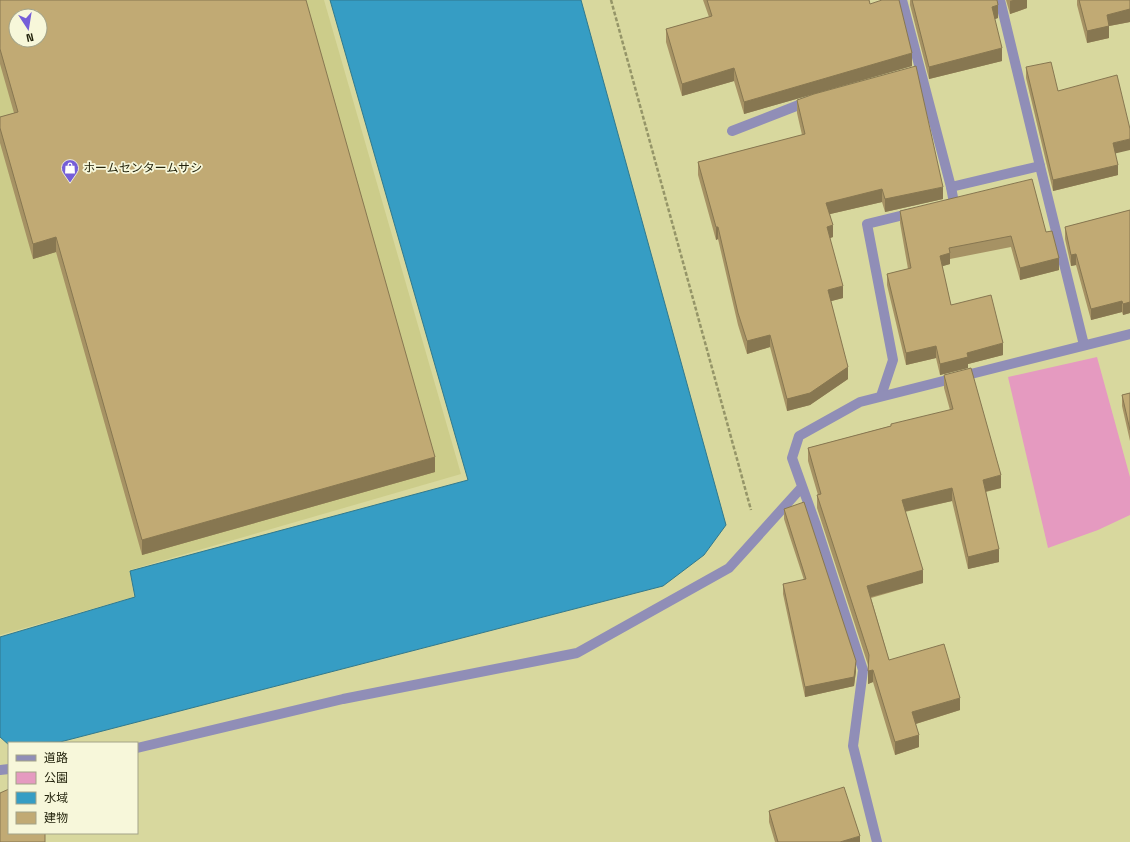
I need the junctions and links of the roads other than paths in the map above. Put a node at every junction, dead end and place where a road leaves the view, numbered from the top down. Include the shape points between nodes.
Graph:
1 (902, 0) edge
2 (1000, 0) edge
3 (819, 98) edge
4 (732, 131) dead end
5 (1040, 166) junction
6 (952, 187) junction
7 (940, 207) edge
8 (925, 210) edge
9 (1130, 334) edge
10 (1084, 344) junction
11 (881, 396) junction
12 (802, 487) junction
13 (138, 748) edge
14 (877, 842) edge

1 - 6 street via 917,70
2 - 5 street
3 - 4 street
5 - 6 street
5 - 10 street
6 - 7 street via 954,203
8 - 11 street via 866,224 893,360
9 - 10 street
10 - 11 street
11 - 12 street via 860,402 799,436 792,458
12 - 13 street via 729,568 577,653 344,699
12 - 14 street via 863,670 853,746

